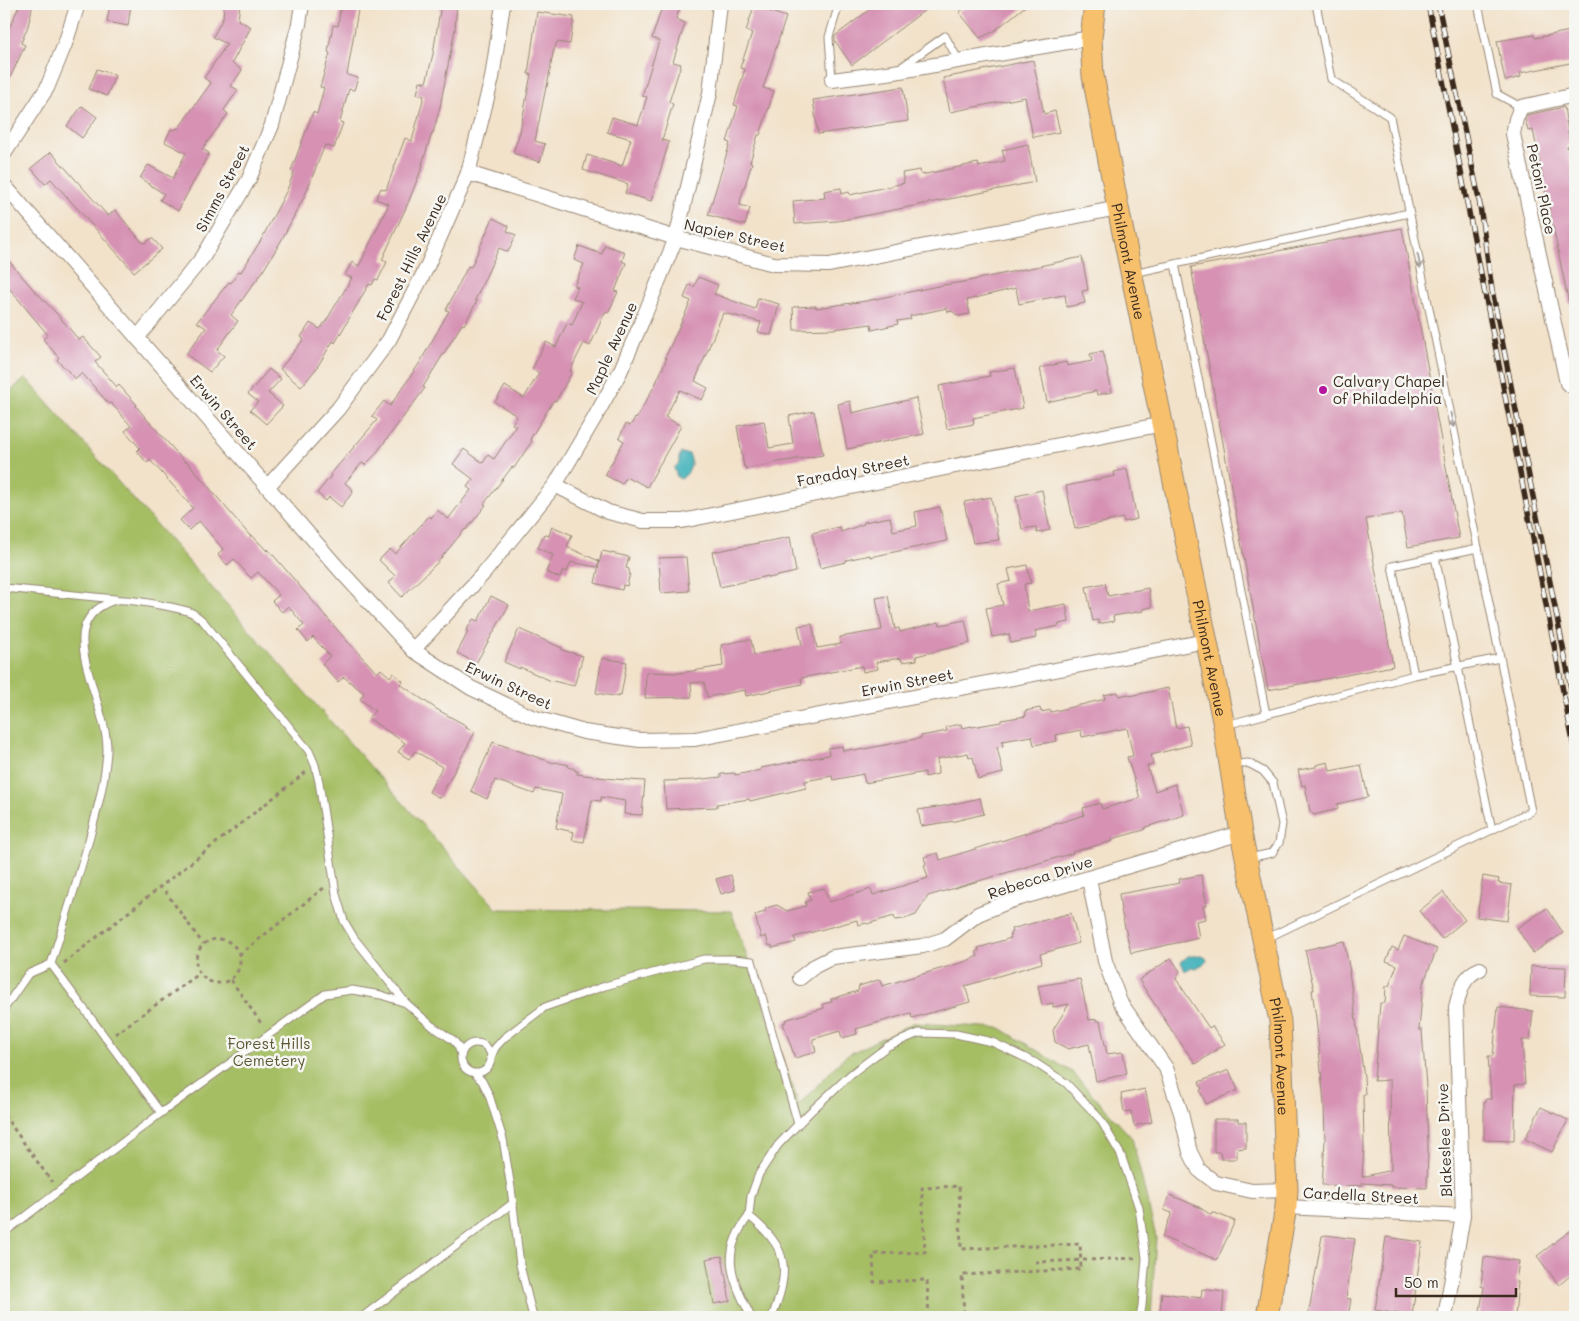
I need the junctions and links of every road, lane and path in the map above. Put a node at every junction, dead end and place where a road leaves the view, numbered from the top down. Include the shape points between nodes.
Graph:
1 (78, 4) edge
2 (302, 4) edge
3 (503, 4) edge
4 (720, 4) edge
5 (844, 4) edge
6 (1095, 4) edge
7 (1316, 4) edge
8 (1478, 4) edge
9 (838, 7) edge
10 (1091, 38) junction
11 (958, 61) junction
12 (894, 72) junction
13 (832, 80) joint
14 (1575, 95) edge
15 (1521, 107) junction
16 (4, 154) edge
17 (468, 173) junction
18 (4, 185) edge
19 (1118, 208) junction
20 (1409, 213) junction
21 (676, 238) junction
22 (1175, 264) junction
23 (1132, 274) junction
24 (137, 338) junction
25 (1575, 388) edge
26 (1163, 424) junction
27 (555, 485) junction
28 (268, 486) junction
29 (1478, 548) junction
30 (1435, 557) junction
31 (4, 588) edge
32 (117, 599) junction
33 (1206, 641) junction
34 (413, 650) junction
35 (1500, 658) junction
36 (1459, 666) junction
37 (1414, 675) junction
38 (1266, 714) junction
39 (1224, 726) junction
40 (315, 765) junction
41 (1231, 766) junction
42 (1492, 830) junction
43 (1241, 833) junction
44 (1247, 859) junction
45 (1089, 878) junction
46 (334, 880) junction
47 (165, 891) dead end
48 (1264, 939) junction
49 (203, 944) junction
50 (239, 955) junction
51 (53, 967) junction
52 (1480, 969) dead end
53 (199, 974) junction
54 (800, 978) dead end
55 (231, 980) junction
56 (406, 1003) junction
57 (4, 1009) edge
58 (269, 1035) junction
59 (504, 1038) junction
60 (106, 1040) junction
61 (453, 1040) junction
62 (479, 1043) junction
63 (469, 1044) junction
64 (461, 1055) junction
65 (492, 1057) junction
66 (489, 1067) junction
67 (475, 1074) junction
68 (489, 1095) junction
69 (162, 1113) junction
70 (4, 1115) edge
71 (798, 1124) junction
72 (59, 1191) junction
73 (1287, 1198) junction
74 (513, 1202) junction
75 (749, 1216) junction
76 (1463, 1216) junction
77 (4, 1233) edge
78 (1146, 1258) junction
79 (1080, 1260) junction
80 (1035, 1262) dead end
81 (362, 1317) edge
82 (533, 1317) edge
83 (751, 1317) edge
84 (772, 1317) edge
85 (929, 1317) edge
86 (964, 1317) edge
87 (1140, 1317) edge
88 (1268, 1317) edge
89 (1445, 1317) edge

1 - 16 street via 47,88
2 - 24 street, Simms Street via 272,125 250,179 204,257
3 - 17 street, Forest Hills Avenue via 492,78
4 - 21 street, Maple Avenue via 710,92
5 - 9 lane
6 - 10 main road, Philmont Avenue
7 - 20 lane via 1331,80 1390,117
8 - 15 lane via 1496,94
9 - 13 lane via 829,37
10 - 11 street
10 - 19 main road, Philmont Avenue via 1093,76
11 - 12 street
11 - 12 lane via 945,36
12 - 13 street
14 - 15 street
15 - 25 street, Petoni Place via 1513,134 1567,383
17 - 21 street, Napier Street
17 - 28 street, Forest Hills Avenue via 426,269 389,340 338,409
18 - 24 street, Erwin Street
19 - 21 street, Napier Street via 829,265 774,264
19 - 23 main road, Philmont Avenue
20 - 22 lane
20 -> 29 lane
21 - 27 street, Maple Avenue via 620,372
22 - 23 lane
22 - 38 lane
23 - 26 main road, Philmont Avenue
24 - 28 street, Erwin Street
26 - 27 street, Faraday Street via 682,521 643,521 608,512
26 - 33 main road, Philmont Avenue
27 - 34 street, Maple Avenue via 483,574
28 - 34 street, Erwin Street
29 - 30 lane
29 - 35 lane
30 - 36 lane
30 - 37 lane via 1392,566
31 - 32 lane
32 - 40 lane via 177,608 202,620 309,751
32 - 51 lane via 100,606 92,614 82,641 104,723 105,773
33 - 34 street, Erwin Street via 695,739 640,740 584,732 532,717 471,688
33 - 39 main road, Philmont Avenue
35 - 36 lane
35 - 42 lane via 1531,811
36 - 37 lane
36 - 42 lane
37 - 38 lane
38 - 39 lane
39 - 41 main road, Philmont Avenue
40 - 46 lane
40 - 51 path
41 - 43 main road, Philmont Avenue
41 - 44 lane via 1248,763 1263,771 1273,783 1282,824 1279,843 1272,853
42 - 48 lane
43 - 44 main road, Philmont Avenue
43 - 45 street, Rebecca Drive
44 - 48 main road, Philmont Avenue
45 - 54 street, Rebecca Drive via 978,914 945,939 923,946 833,957
45 - 73 street, Cardella Street via 1106,961 1120,1002 1166,1068 1190,1152 1199,1170 1216,1183
46 - 50 path
46 - 56 lane via 344,921
47 - 49 path
48 - 73 main road, Philmont Avenue via 1280,1021
49 - 50 path via 222,939 234,946
49 - 53 path via 195,964
50 - 55 path via 240,967
51 - 57 lane via 28,974
51 - 60 lane
52 - 76 street, Blakeslee Drive via 1472,972 1461,987 1456,1007
53 - 55 path via 216,984
53 - 60 path
55 - 58 path
56 - 58 lane via 352,990 325,994
56 - 61 lane
58 - 69 lane
59 - 62 lane via 492,1043
59 - 65 lane
59 - 71 lane via 546,1007 605,986 704,959 752,961
60 - 69 lane
61 - 63 lane
61 - 64 lane
62 - 63 lane
62 - 65 lane via 487,1047
63 - 64 lane
64 - 67 lane via 462,1065
65 - 66 lane
66 - 67 lane
66 - 68 lane
67 - 68 lane
68 - 74 lane via 503,1139
69 - 72 lane
70 - 72 path
71 - 75 lane via 778,1145 759,1174 751,1196
71 - 78 lane via 851,1074 888,1046 919,1033 956,1034 992,1042 1034,1062 1066,1083 1100,1119 1121,1155 1139,1208
72 - 77 lane
73 - 76 street, Cardella Street
73 - 88 main road, Philmont Avenue
74 - 81 lane
74 - 82 lane via 520,1265
75 - 83 lane via 731,1248 732,1275
75 - 84 lane via 778,1245 785,1267 784,1286
76 - 89 street, Blakeslee Drive
78 - 79 path
78 - 87 lane
79 - 80 path
79 - 85 path via 1080,1244 961,1249 959,1186 922,1188 925,1252 873,1254 874,1282 927,1280
79 - 86 path via 1081,1269 962,1275

